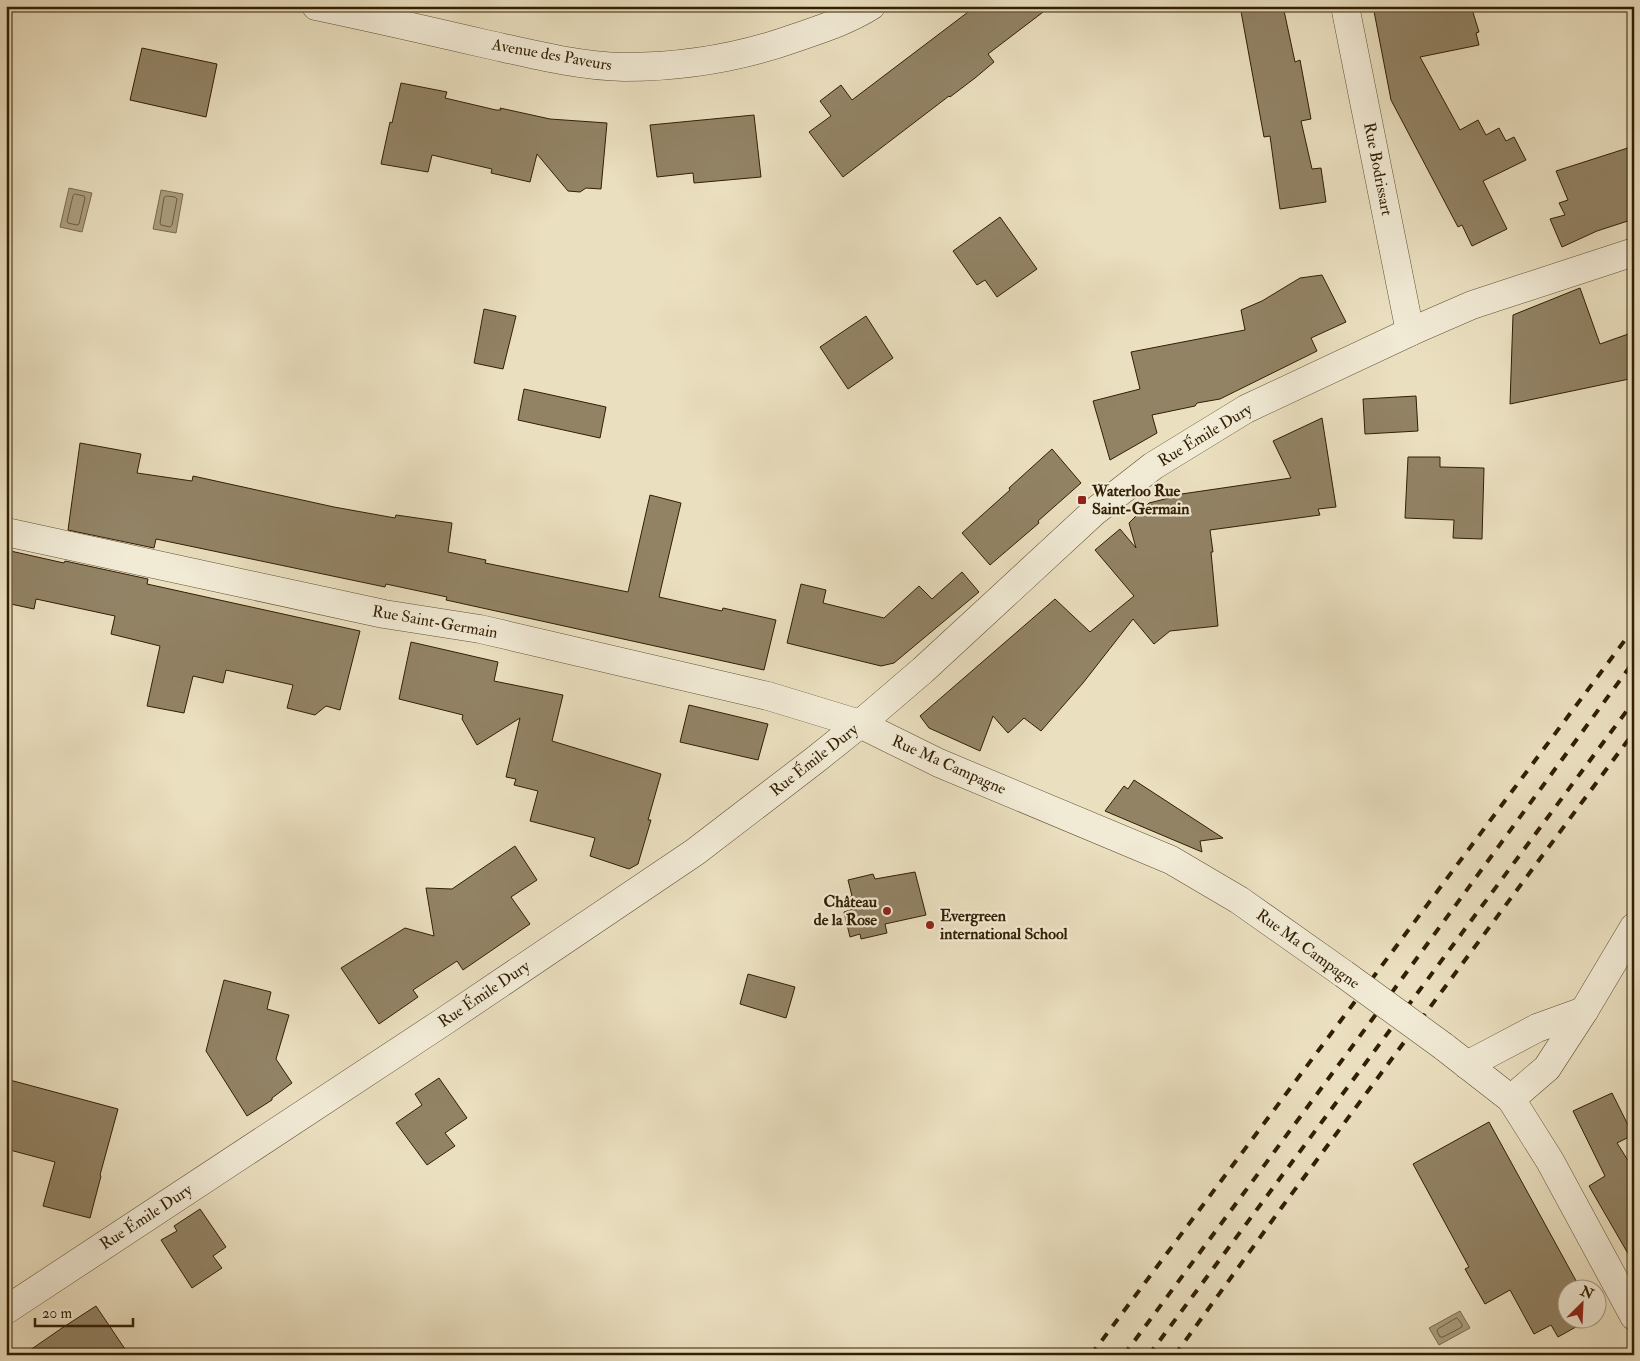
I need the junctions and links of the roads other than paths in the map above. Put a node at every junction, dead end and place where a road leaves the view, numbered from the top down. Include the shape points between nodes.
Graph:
1 (316, 6) edge
2 (871, 6) edge
3 (1345, 6) edge
4 (1634, 252) edge
5 (1410, 332) junction
6 (6, 532) edge
7 (860, 724) junction
8 (1634, 927) edge
9 (1584, 1011) junction
10 (1467, 1065) junction
11 (1511, 1099) junction
12 (6, 1310) edge
13 (1634, 1316) edge

1 - 2 street, Avenue des Paveurs via 542,56 624,66 673,65 766,49 851,18
3 - 5 street, Rue Bodrissart
4 - 5 street, Rue Émile Dury via 1472,305
5 - 7 street, Rue Émile Dury via 1246,409 1153,466 1094,512
6 - 7 street, Rue Saint-Germain via 384,614 480,629 768,696
7 - 10 street, Rue Ma Campagne, bridge via 939,763 1171,860 1239,900
7 - 12 street, Rue Émile Dury via 695,852
8 - 9 street
9 - 10 street via 1537,1028
9 - 11 street via 1547,1068
10 - 11 street, Rue Ma Campagne
11 - 13 street, Rue Ma Campagne via 1550,1161

